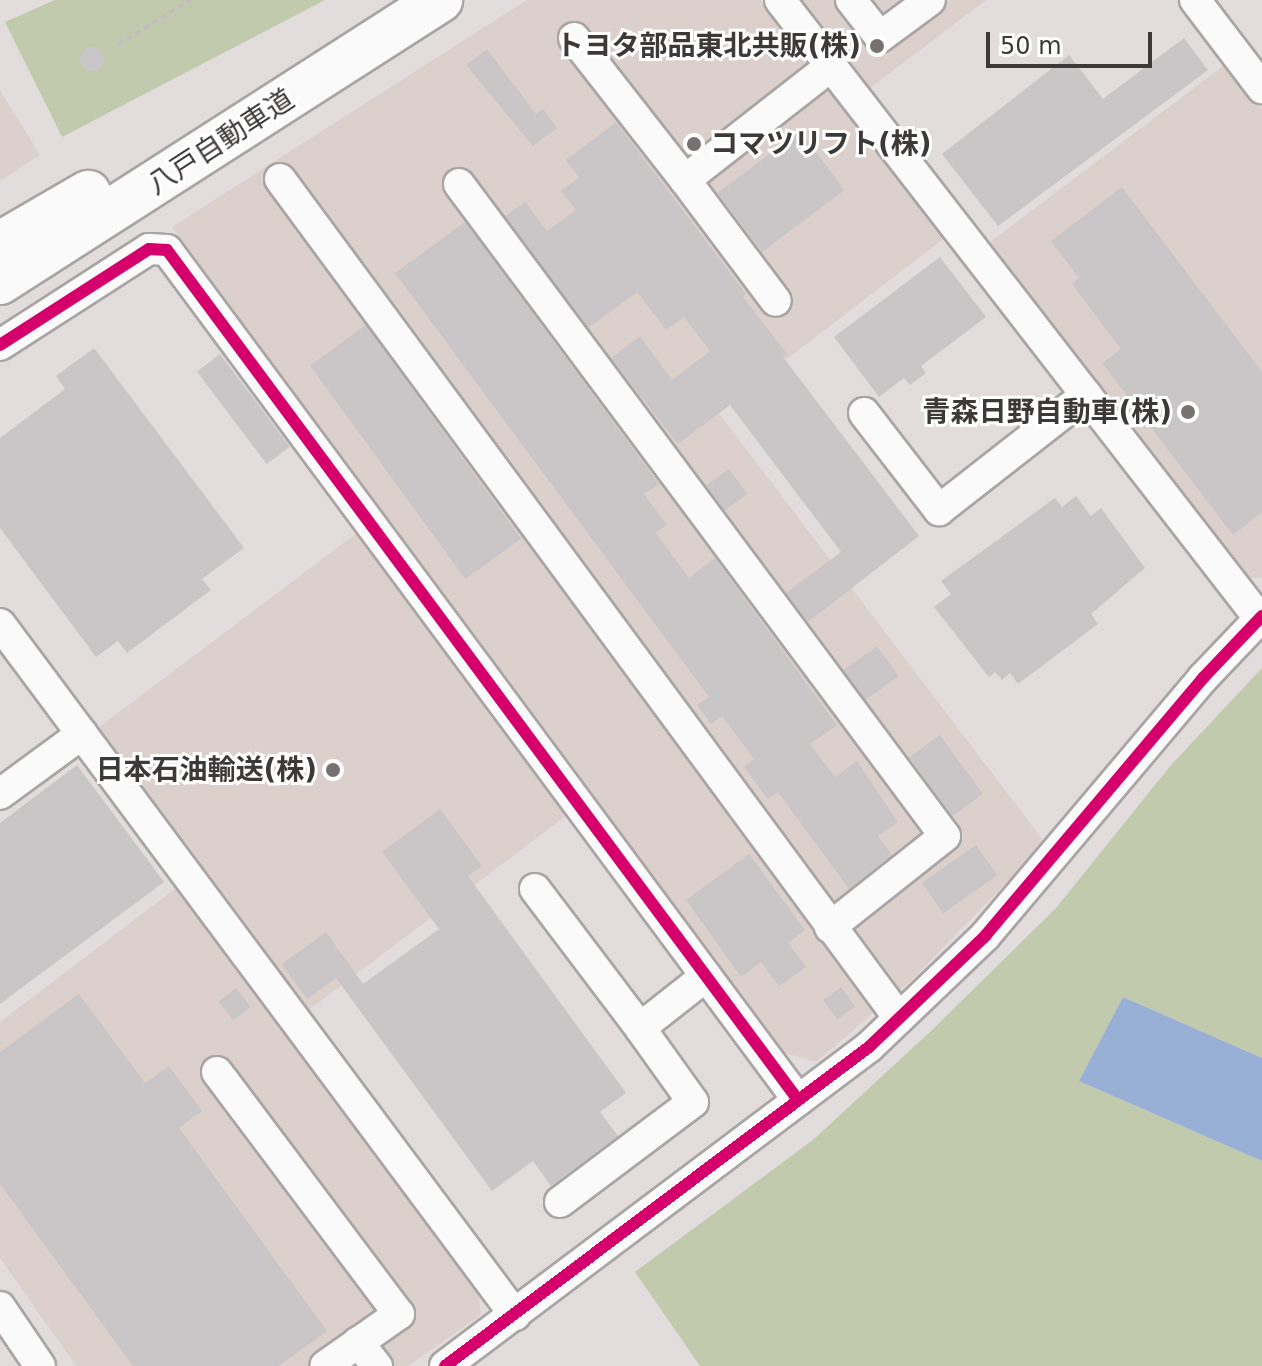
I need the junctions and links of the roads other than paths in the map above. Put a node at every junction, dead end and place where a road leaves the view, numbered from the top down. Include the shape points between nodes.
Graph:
1 (439, 0) edge
2 (780, 0) edge
3 (851, 0) edge
4 (930, 0) edge
5 (1195, 0) edge
6 (574, 38) dead end
7 (831, 66) junction
8 (1262, 88) edge
9 (280, 179) dead end
10 (685, 180) junction
11 (459, 184) dead end
12 (0, 244) edge
13 (0, 282) edge
14 (776, 301) dead end
15 (0, 345) edge
16 (1086, 395) junction
17 (864, 413) dead end
18 (1261, 617) edge
19 (0, 624) edge
20 (82, 734) junction
21 (0, 794) edge
22 (535, 889) dead end
23 (830, 927) junction
24 (706, 976) junction
25 (899, 1018) junction
26 (640, 1028) junction
27 (217, 1072) dead end
28 (798, 1100) junction
29 (560, 1202) dead end
30 (0, 1307) edge
31 (515, 1315) junction
32 (358, 1342) junction
33 (40, 1366) edge
34 (325, 1366) edge
35 (377, 1366) edge
36 (445, 1366) edge

1 - 12 highway, 八戸自動車道 via 162,149
1 - 13 highway, 八戸自動車道
2 - 7 street
3 - 4 street via 880,37
5 - 8 street
6 - 10 street
7 - 10 street
7 - 16 street
9 - 23 street
10 - 14 street
11 - 23 street via 945,836
15 - 24 street via 149,249 167,250
16 - 17 street via 939,510
16 - 18 street
18 - 25 street via 985,936
19 - 20 street
20 - 21 street
20 - 31 street
22 - 26 street
23 - 25 street
24 - 26 street
24 - 28 street
25 - 28 street
26 - 29 street via 693,1102
27 - 32 street via 399,1314
28 - 31 street
30 - 33 street
31 - 36 street
32 - 34 street
32 - 35 street

